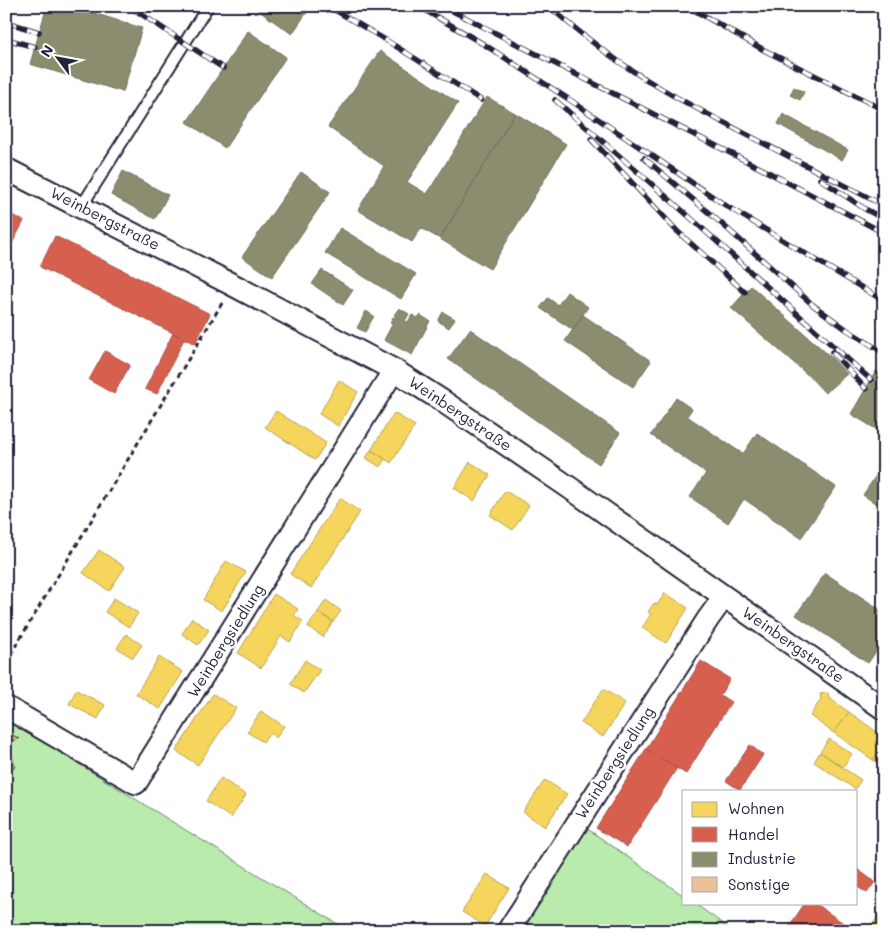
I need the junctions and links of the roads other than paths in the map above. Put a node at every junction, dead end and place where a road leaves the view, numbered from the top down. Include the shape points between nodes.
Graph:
1 (208, 6) edge
2 (6, 169) edge
3 (81, 207) junction
4 (394, 370) junction
5 (724, 597) junction
6 (6, 707) edge
7 (884, 709) edge
8 (508, 931) edge

1 - 3 lane
2 - 3 street, Weinbergstraße
3 - 4 street, Weinbergstraße
4 - 5 street, Weinbergstraße via 570,488
4 - 6 street, Weinbergsiedlung via 136,783
5 - 7 street, Weinbergstraße
5 - 8 street, Weinbergsiedlung

